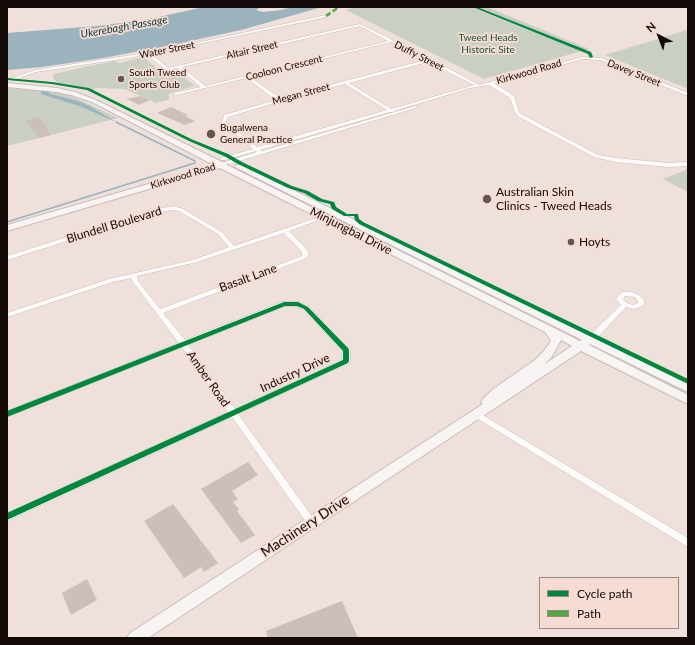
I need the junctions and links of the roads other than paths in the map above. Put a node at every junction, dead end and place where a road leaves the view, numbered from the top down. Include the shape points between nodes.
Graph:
1 (326, 16) dead end
2 (360, 25) joint
3 (392, 42) junction
4 (148, 54) junction
5 (579, 58) joint
6 (430, 60) junction
7 (178, 66) junction
8 (247, 77) junction
9 (7, 83) edge
10 (347, 83) junction
11 (490, 83) junction
12 (482, 86) junction
13 (204, 87) junction
14 (176, 94) dead end
15 (688, 95) edge
16 (279, 100) junction
17 (512, 101) junction
18 (391, 110) junction
19 (396, 113) junction
20 (256, 149) junction
21 (260, 153) junction
22 (222, 162) junction
23 (688, 164) edge
24 (335, 214) junction
25 (324, 217) junction
26 (7, 228) edge
27 (285, 230) junction
28 (233, 248) junction
29 (7, 258) edge
30 (133, 275) junction
31 (625, 305) dead end
32 (159, 312) junction
33 (7, 315) edge
34 (548, 330) junction
35 (590, 340) junction
36 (184, 344) junction
37 (581, 346) junction
38 (688, 388) edge
39 (688, 400) edge
40 (479, 412) junction
41 (7, 414) edge
42 (233, 414) junction
43 (7, 517) edge
44 (311, 522) junction
45 (688, 542) edge
46 (135, 638) edge

1 - 4 street, Water Street
2 - 3 street, Duffy Street
2 - 7 street, Altair Street
3 - 6 street, Duffy Street
3 - 8 street, Cooloon Crescent
4 - 7 street, Altair Street via 167,69
4 - 9 street, Water Street via 35,71
5 - 11 street, Kirkwood Road
5 - 15 street, Davey Street via 601,59
6 - 10 street, Megan Street
6 - 12 street, Duffy Street
7 - 13 street
8 - 13 street, Cooloon Crescent
8 - 16 street
9 - 22 main road, Minjungbal Drive via 62,87 85,93
10 - 16 street, Megan Street
10 - 18 street
11 - 12 street, Kirkwood Road
11 - 17 street via 509,94
12 - 17 street, Duffy Street
12 - 18 street, Kirkwood Road via 470,87
12 - 19 street, Kirkwood Road via 476,90
13 - 14 street, Cooloon Crescent
16 - 20 street, Megan Street via 224,118 224,122
17 - 23 street via 521,116 596,156 668,165
18 - 19 street
18 - 20 street, Kirkwood Road
19 - 21 street, Kirkwood Road
20 - 21 street, Megan Street
20 - 22 street, Kirkwood Road
21 - 22 street, Kirkwood Road
22 - 24 main road, Minjungbal Drive
22 - 25 main road, Minjungbal Drive
22 - 26 main road, Kirkwood Road
24 - 25 main road
24 - 35 main road, Minjungbal Drive
25 - 27 street
25 - 34 main road, Minjungbal Drive
27 - 28 street
27 - 32 street, Basalt Lane via 305,251 305,257
28 - 29 street, Blundell Boulevard via 220,233 174,208 158,210
28 - 30 street via 195,261
30 - 32 street, Amber Road
30 - 33 street
31 - 35 street
32 - 36 street, Amber Road
34 - 37 main road, Minjungbal Drive
34 - 40 main road, Machinery Drive via 556,340 551,351 539,363 496,393
35 - 37 main road, Machinery Drive
35 - 38 main road, Minjungbal Drive
36 - 41 street, Industry Drive
36 - 42 street, Amber Road
36 - 42 street, Industry Drive via 272,308 298,304 306,308 346,350 346,361
37 - 39 main road, Minjungbal Drive
37 - 40 main road, Machinery Drive
40 - 44 main road, Machinery Drive
40 - 45 street
42 - 43 street, Industry Drive
42 - 44 street, Amber Road
44 - 46 main road, Machinery Drive

